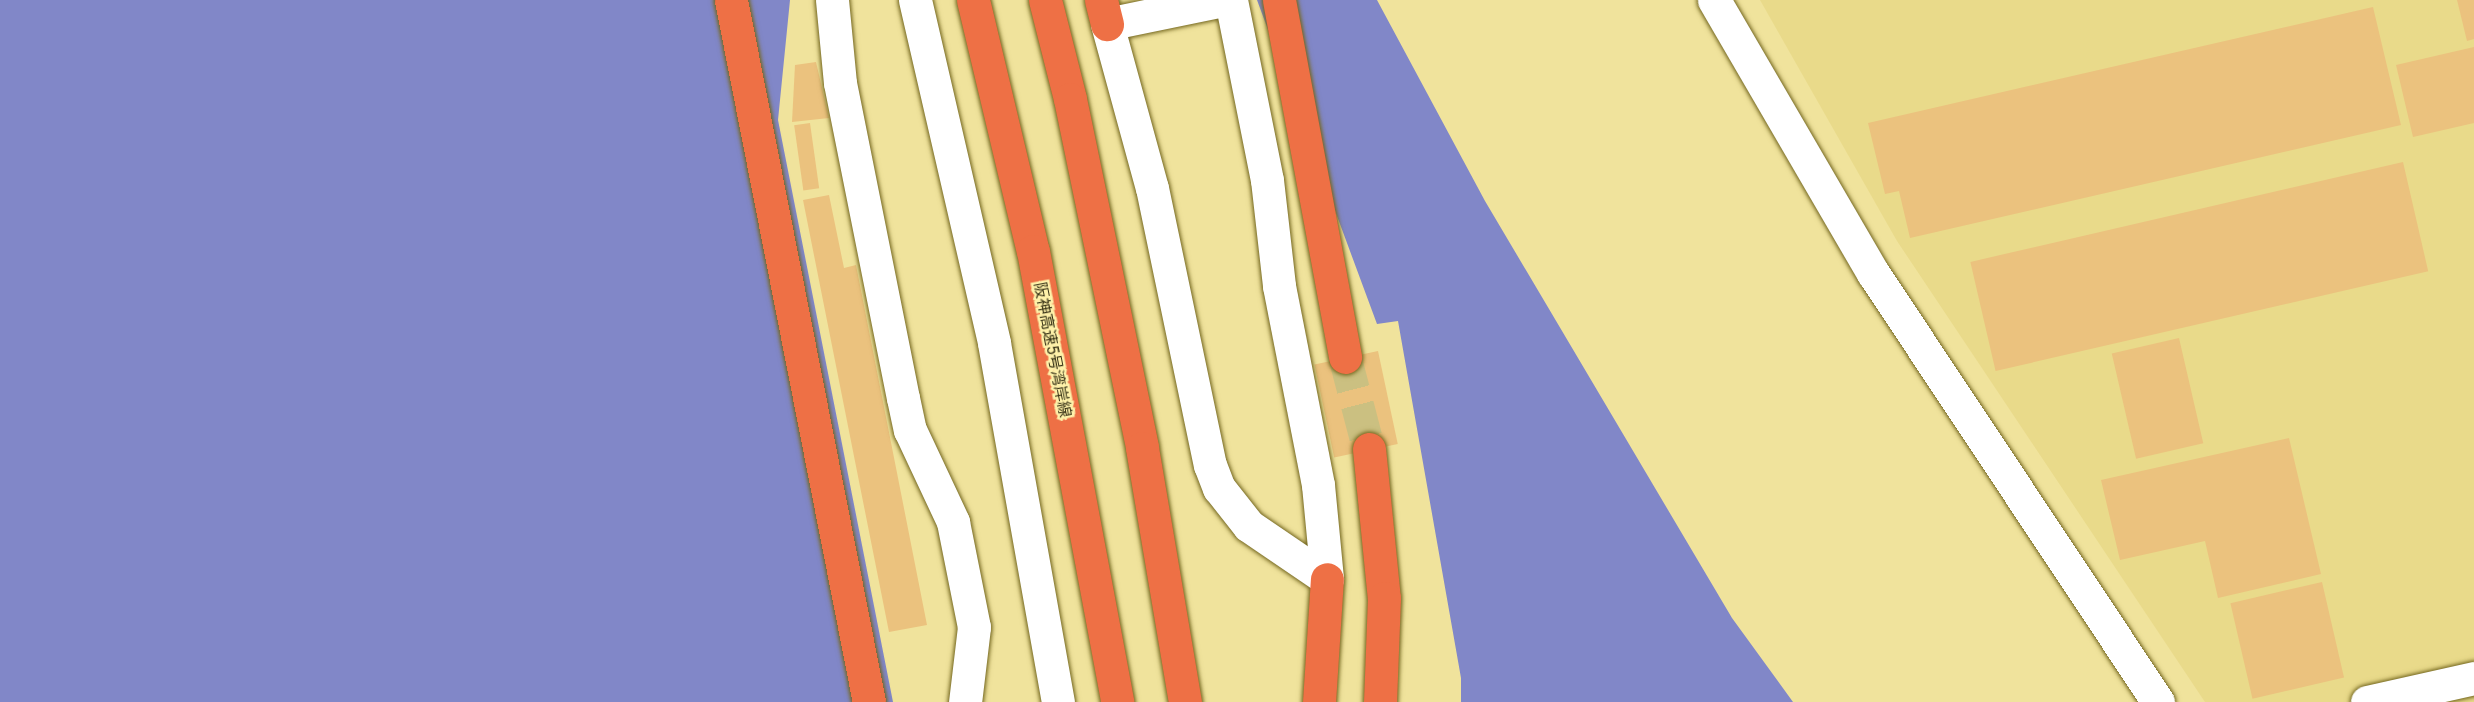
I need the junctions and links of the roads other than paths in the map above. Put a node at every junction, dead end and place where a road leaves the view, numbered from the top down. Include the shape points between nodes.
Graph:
1 (731, 0) edge
2 (832, 0) edge
3 (915, 0) edge
4 (974, 0) edge
5 (1045, 0) edge
6 (1223, 0) edge
7 (1232, 0) edge
8 (1279, 0) edge
9 (1714, 0) edge
10 (1104, 12) edge
11 (1346, 357) tunnel mouth
12 (1369, 449) tunnel mouth
13 (1327, 579) junction
14 (2474, 678) edge
15 (869, 702) edge
16 (965, 702) edge
17 (1058, 702) edge
18 (1117, 702) edge
19 (1185, 702) edge
20 (1319, 702) edge
21 (1380, 702) edge
22 (2158, 702) edge
23 (2367, 702) edge

1 - 15 highway
2 - 16 street via 840,83 903,398 918,451 953,522 974,627
3 - 17 street via 994,343
4 - 18 highway, 阪神高速5号湾岸線 via 1033,251
5 - 19 highway via 1070,99 1142,448
6 - 10 street
7 - 13 street via 1267,180 1279,286 1318,485
8 - 11 highway
9 - 22 street via 1873,273
10 - 13 street via 1152,188 1210,465 1219,488 1249,526
12 - 21 highway via 1384,598
13 - 20 highway
14 - 23 street

